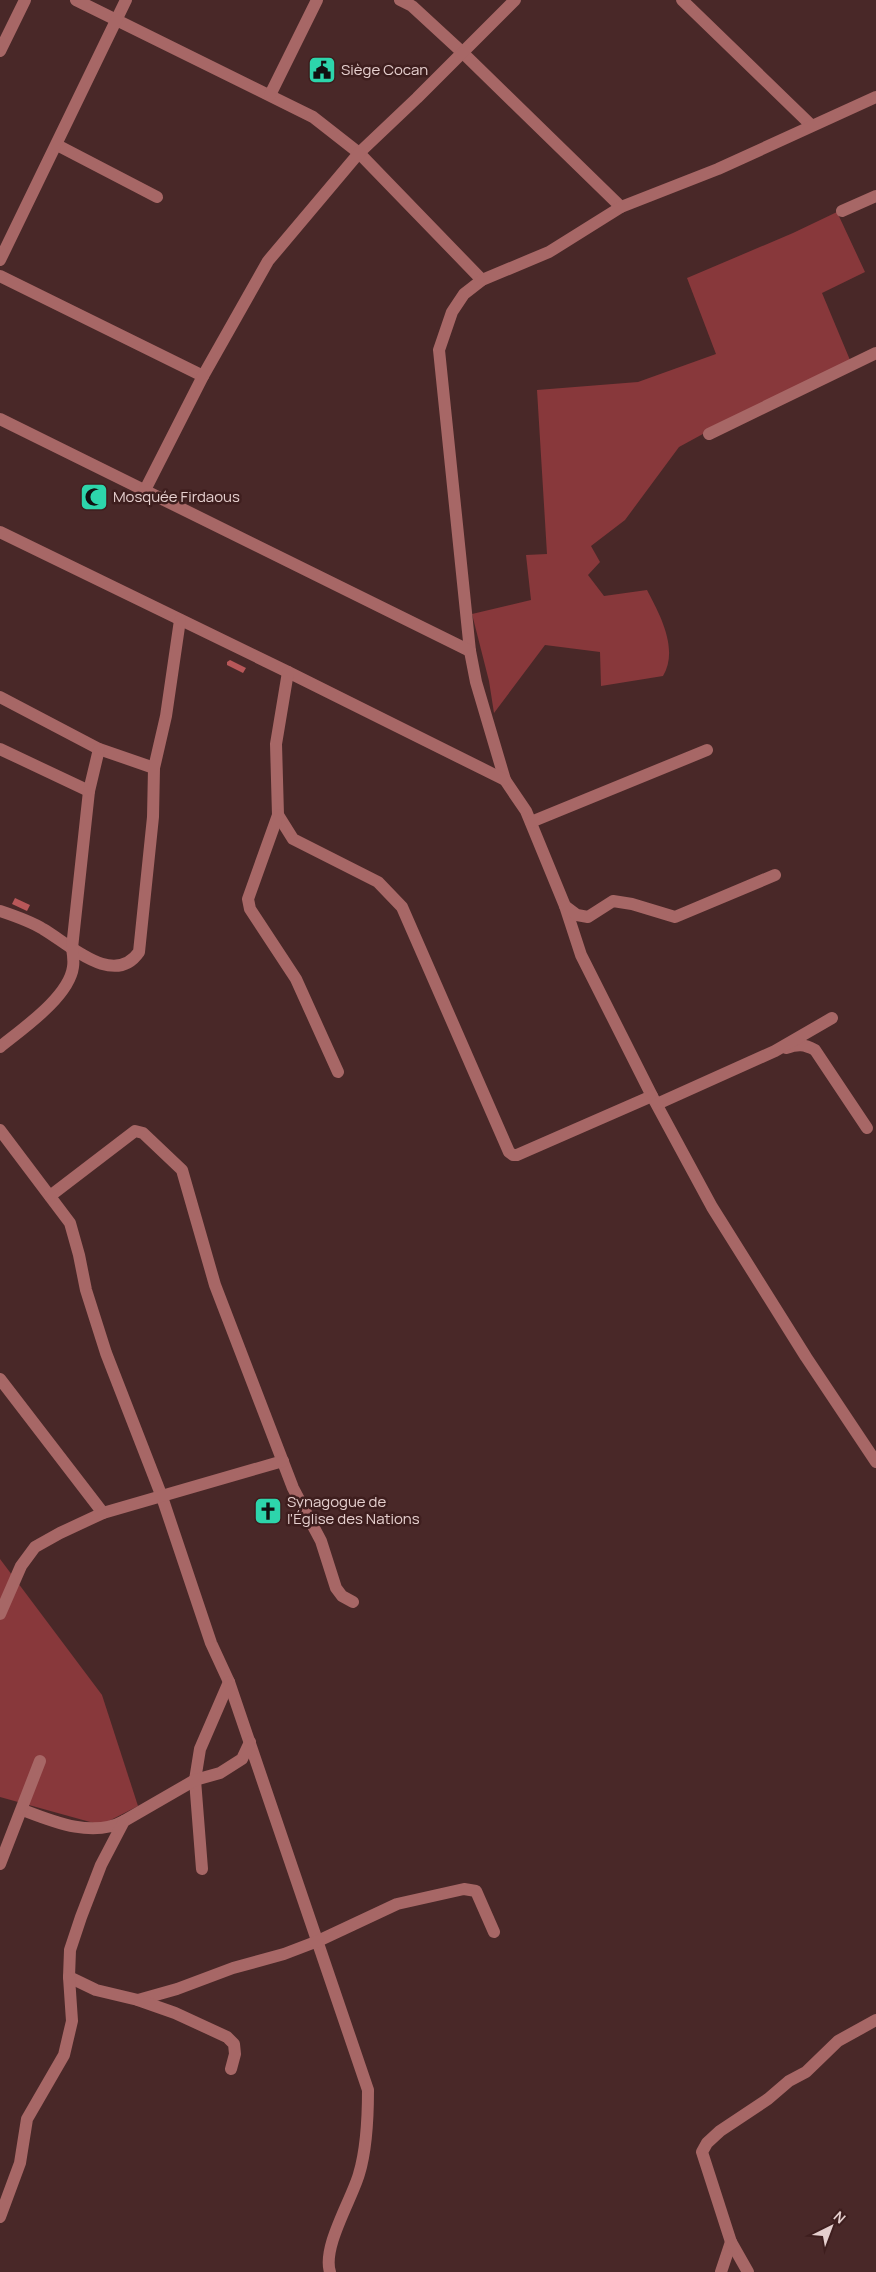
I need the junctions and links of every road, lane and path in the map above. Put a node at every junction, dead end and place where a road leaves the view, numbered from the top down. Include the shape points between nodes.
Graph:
1 (25, 0) edge
2 (76, 0) edge
3 (126, 0) edge
4 (317, 0) edge
5 (400, 0) edge
6 (515, 0) edge
7 (682, 0) edge
8 (116, 20) junction
9 (0, 51) edge
10 (463, 53) junction
11 (270, 95) junction
12 (876, 96) edge
13 (811, 125) junction
14 (57, 145) junction
15 (359, 153) junction
16 (876, 196) edge
17 (157, 197) dead end
18 (621, 206) junction
19 (842, 211) dead end
20 (0, 260) edge
21 (0, 276) edge
22 (482, 280) junction
23 (876, 354) edge
24 (204, 376) junction
25 (0, 419) edge
26 (710, 434) dead end
27 (145, 490) junction
28 (0, 532) edge
29 (180, 620) junction
30 (470, 651) junction
31 (288, 672) junction
32 (0, 697) edge
33 (0, 749) edge
34 (99, 749) junction
35 (707, 750) dead end
36 (154, 768) junction
37 (505, 780) junction
38 (89, 791) junction
39 (278, 815) junction
40 (531, 822) junction
41 (776, 875) dead end
42 (565, 906) junction
43 (0, 911) edge
44 (72, 948) junction
45 (832, 1018) dead end
46 (0, 1047) edge
47 (775, 1051) junction
48 (338, 1072) dead end
49 (655, 1100) junction
50 (867, 1128) dead end
51 (0, 1130) edge
52 (50, 1196) junction
53 (0, 1379) edge
54 (283, 1461) junction
55 (876, 1462) edge
56 (162, 1497) junction
57 (103, 1513) junction
58 (353, 1602) dead end
59 (0, 1614) edge
60 (229, 1682) junction
61 (250, 1742) junction
62 (40, 1761) dead end
63 (196, 1780) junction
64 (22, 1810) junction
65 (124, 1821) junction
66 (0, 1864) edge
67 (202, 1869) dead end
68 (494, 1932) dead end
69 (318, 1941) junction
70 (69, 1977) junction
71 (138, 2000) junction
72 (876, 2020) edge
73 (231, 2069) dead end
74 (0, 2217) edge
75 (731, 2242) junction
76 (327, 2270) edge
77 (721, 2272) edge
78 (748, 2272) edge

1 - 9 street
2 - 8 street
3 - 8 street
4 - 11 street
5 - 10 street via 412,6
6 - 10 street
7 - 13 street
8 - 11 street
8 - 14 street
10 - 15 street
10 - 18 street
11 - 15 street via 312,116
12 - 13 street
13 - 18 street via 718,169
14 - 17 street
14 - 20 street
15 - 22 street
15 - 24 street via 268,261
16 - 19 street
18 - 22 street via 549,252
21 - 24 street
22 - 30 street via 464,294 452,312 439,350
23 - 26 street
24 - 27 street
25 - 27 street
27 - 30 street
28 - 29 street
29 - 31 street
29 - 36 street via 166,716
30 - 37 street
31 - 37 street
31 - 39 street via 276,744
32 - 34 street
33 - 38 street
34 - 36 street
34 - 38 street
35 - 40 street
36 - 44 street via 153,817 139,952 127,964 117,967 97,962
37 - 40 street
38 - 44 street
39 - 48 street via 248,899 250,910 296,979
39 - 49 street via 293,839 378,882 402,907 509,1152 518,1155
40 - 42 street
41 - 42 street via 675,917 612,901 588,917 577,915
42 - 49 street via 581,955
43 - 44 street via 40,927
44 - 46 street via 73,968 68,982 31,1022
45 - 47 street
47 - 49 street
47 - 50 street via 798,1044 815,1050
49 - 55 street via 712,1207
51 - 52 street
52 - 54 street via 135,1131 143,1133 182,1170 215,1285
52 - 56 street via 70,1223 106,1353
53 - 57 street
54 - 56 street
54 - 58 street via 293,1488 321,1541 336,1588
56 - 57 street
56 - 60 street via 211,1643
57 - 59 street via 35,1547 21,1566
60 - 61 street
60 - 63 street via 200,1749
61 - 63 street via 242,1759 220,1773
61 - 69 street
62 - 64 street
63 - 65 street
63 - 67 street
64 - 65 street via 93,1829 113,1827
64 - 66 street
65 - 70 street via 101,1865 81,1917 70,1950
68 - 69 street via 476,1891 464,1889 397,1904
69 - 71 street via 177,1990
69 - 76 street via 368,2090 360,2174 332,2244
70 - 71 street via 96,1990
70 - 74 street via 72,2021 64,2055 27,2119 20,2163
71 - 73 street via 227,2037 234,2044 236,2054
72 - 75 street via 838,2042 806,2072 720,2131 707,2144 702,2152
75 - 77 street
75 - 78 street

